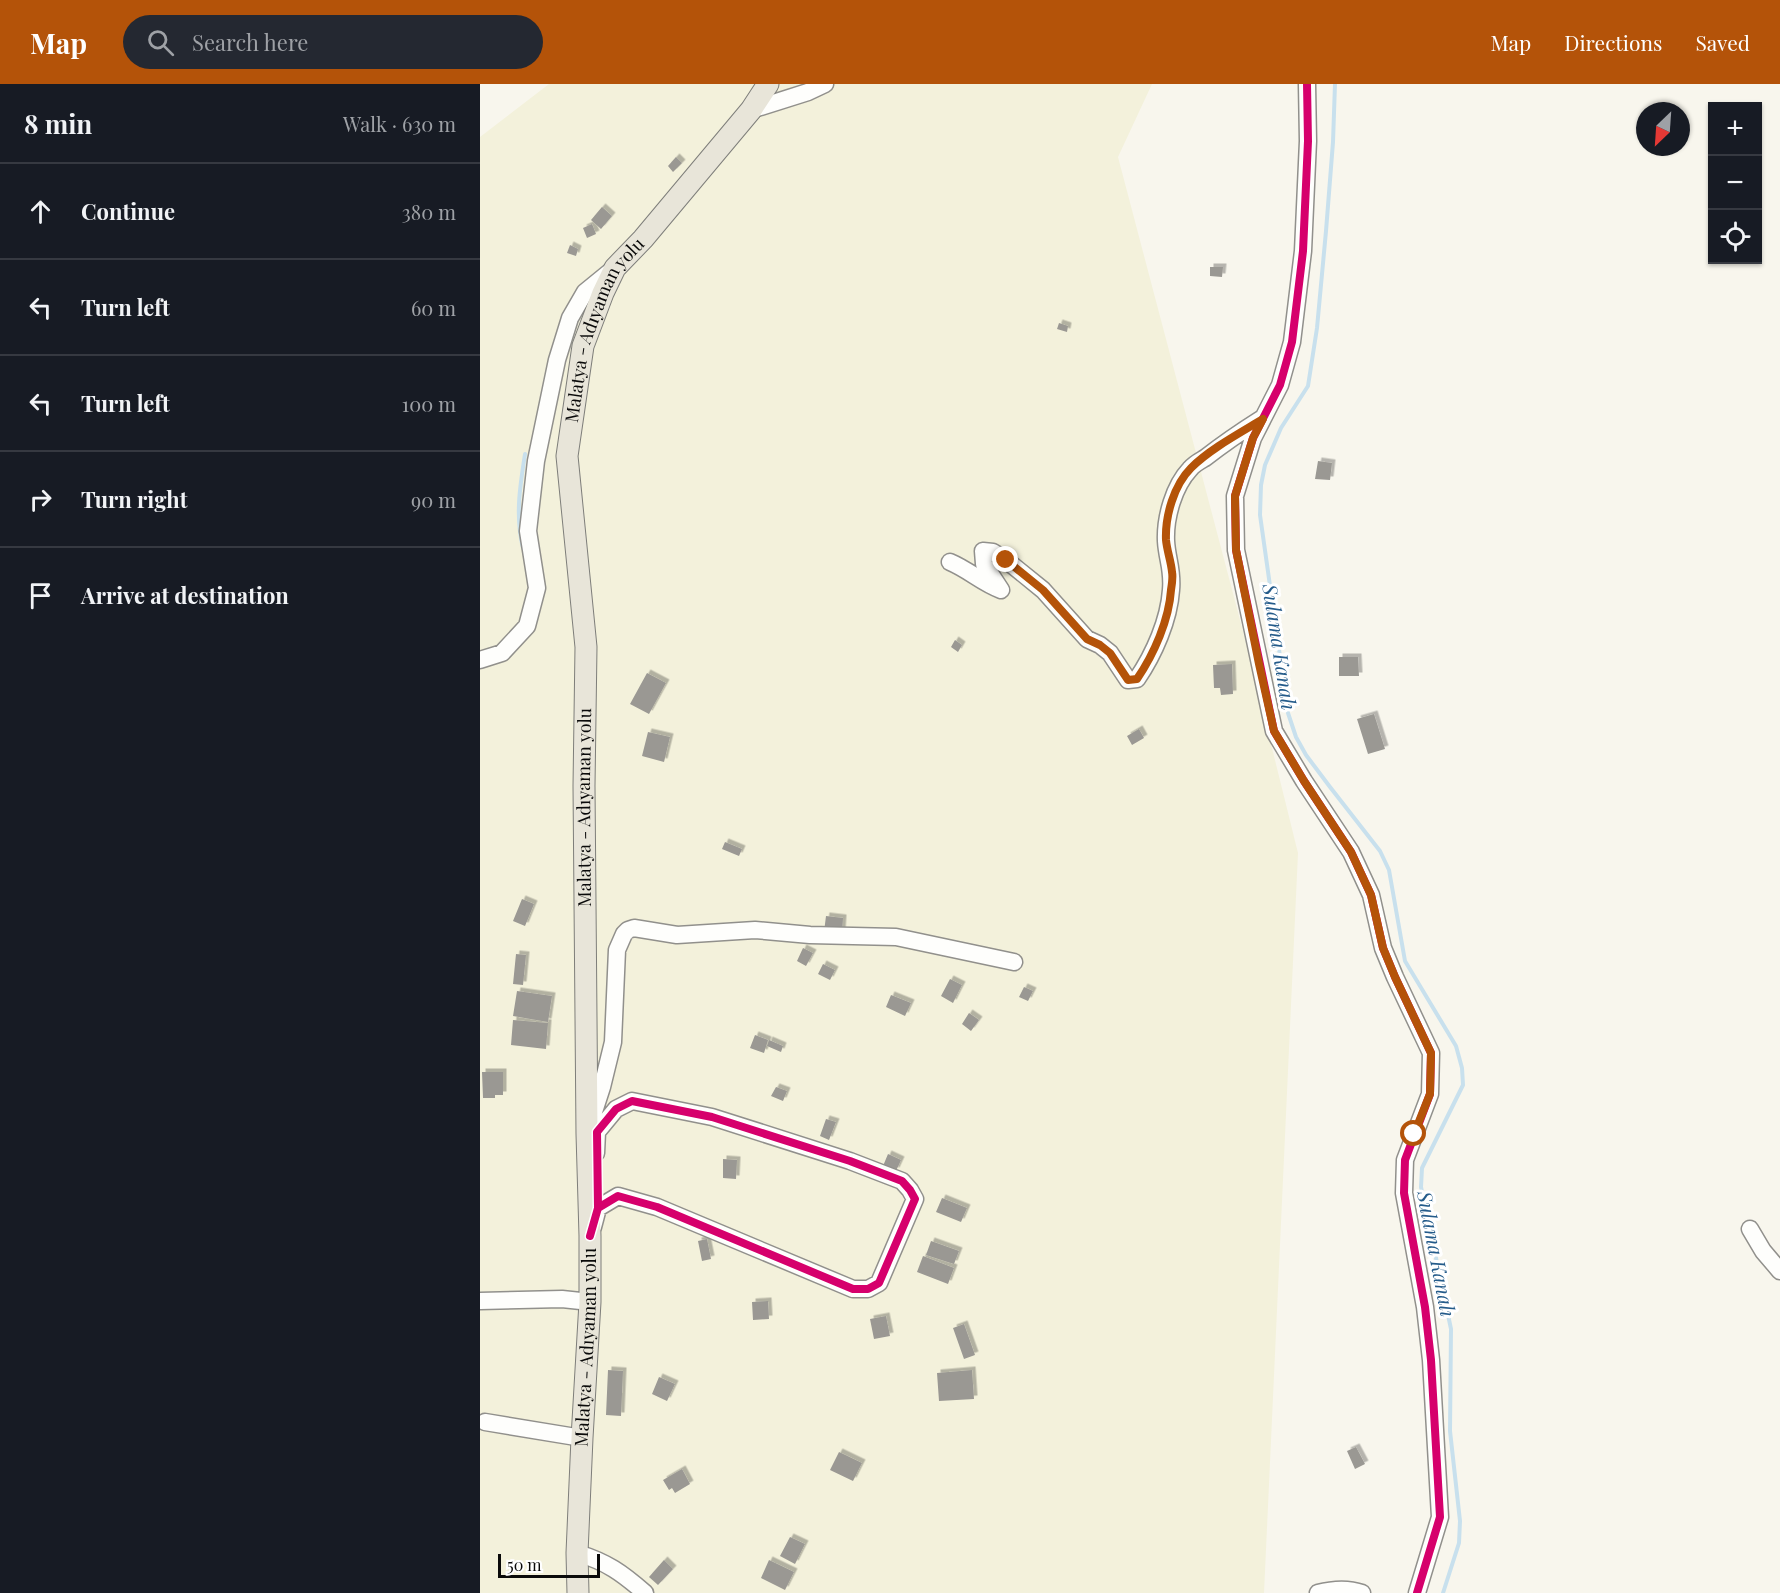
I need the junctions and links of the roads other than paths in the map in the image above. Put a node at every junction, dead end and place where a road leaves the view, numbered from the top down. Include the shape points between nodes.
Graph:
1 (768, 84) edge
2 (825, 84) edge
3 (1307, 84) edge
4 (751, 110) junction
5 (615, 268) junction
6 (1263, 419) junction
7 (950, 562) dead end
8 (480, 660) edge
9 (1014, 962) dead end
10 (586, 1134) junction
11 (598, 1208) junction
12 (1750, 1229) dead end
13 (590, 1236) junction
14 (1780, 1271) edge
15 (480, 1301) edge
16 (590, 1302) junction
17 (484, 1422) dead end
18 (582, 1438) junction
19 (577, 1553) junction
20 (578, 1593) edge
21 (645, 1593) edge
22 (1318, 1593) edge
23 (1362, 1593) edge
24 (1417, 1593) edge

1 - 4 main road, Malatya - Adıyaman yolu
2 - 4 street
3 - 6 street via 1303,251 1292,342 1280,385
4 - 5 main road, Malatya - Adıyaman yolu via 644,239
5 - 8 street via 585,292 570,318 557,360 536,461 528,531 537,588 527,626 502,652
5 - 10 main road, Malatya - Adıyaman yolu via 583,346 567,456 586,647
6 - 7 street via 1190,468 1176,489 1166,540 1171,593 1164,624 1137,679 1128,680 1110,653 1087,639 1043,590 993,552 983,551 984,564 1001,590
6 - 24 street via 1235,496 1236,550 1274,731 1351,852 1371,895 1383,948 1431,1053 1430,1094 1405,1160 1404,1193 1431,1360 1440,1518
9 - 10 street via 896,937 755,930 677,935 628,930 617,950 613,1042
10 - 13 main road, Malatya - Adıyaman yolu
11 - 11 street via 618,1196 657,1207 854,1289 868,1289 879,1283 915,1199 902,1181 850,1161 712,1117 632,1101 616,1109 597,1132
11 - 13 street
12 - 14 street
13 - 16 main road, Malatya - Adıyaman yolu
15 - 16 street
16 - 18 main road, Malatya - Adıyaman yolu
17 - 18 street
18 - 19 main road, Malatya - Adıyaman yolu
19 - 20 main road, Malatya - Adıyaman yolu
19 - 21 street via 622,1572
22 - 23 street via 1342,1589

